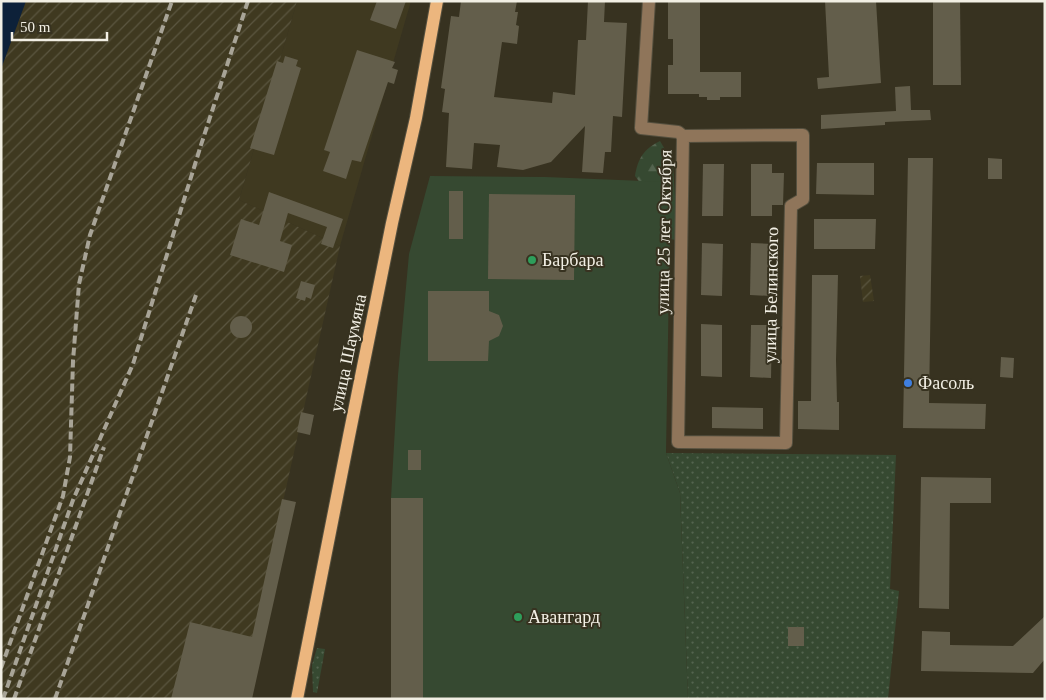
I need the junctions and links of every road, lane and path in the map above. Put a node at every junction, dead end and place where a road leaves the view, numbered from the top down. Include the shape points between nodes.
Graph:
1 (437, 1) edge
2 (441, 1) edge
3 (649, 1) edge
4 (434, 15) junction
5 (683, 136) junction
6 (679, 409) joint
7 (297, 699) edge

1 - 4 main road, улица Шаумяна
2 - 4 main road, улица Шаумяна
3 - 5 street, улица 25 лет Октября via 641,128 678,132
4 - 7 main road, улица Шаумяна via 416,118 348,436
5 - 6 street, улица 25 лет Октября
5 - 6 street, улица Белинского via 803,135 803,199 791,206 786,443 678,442

